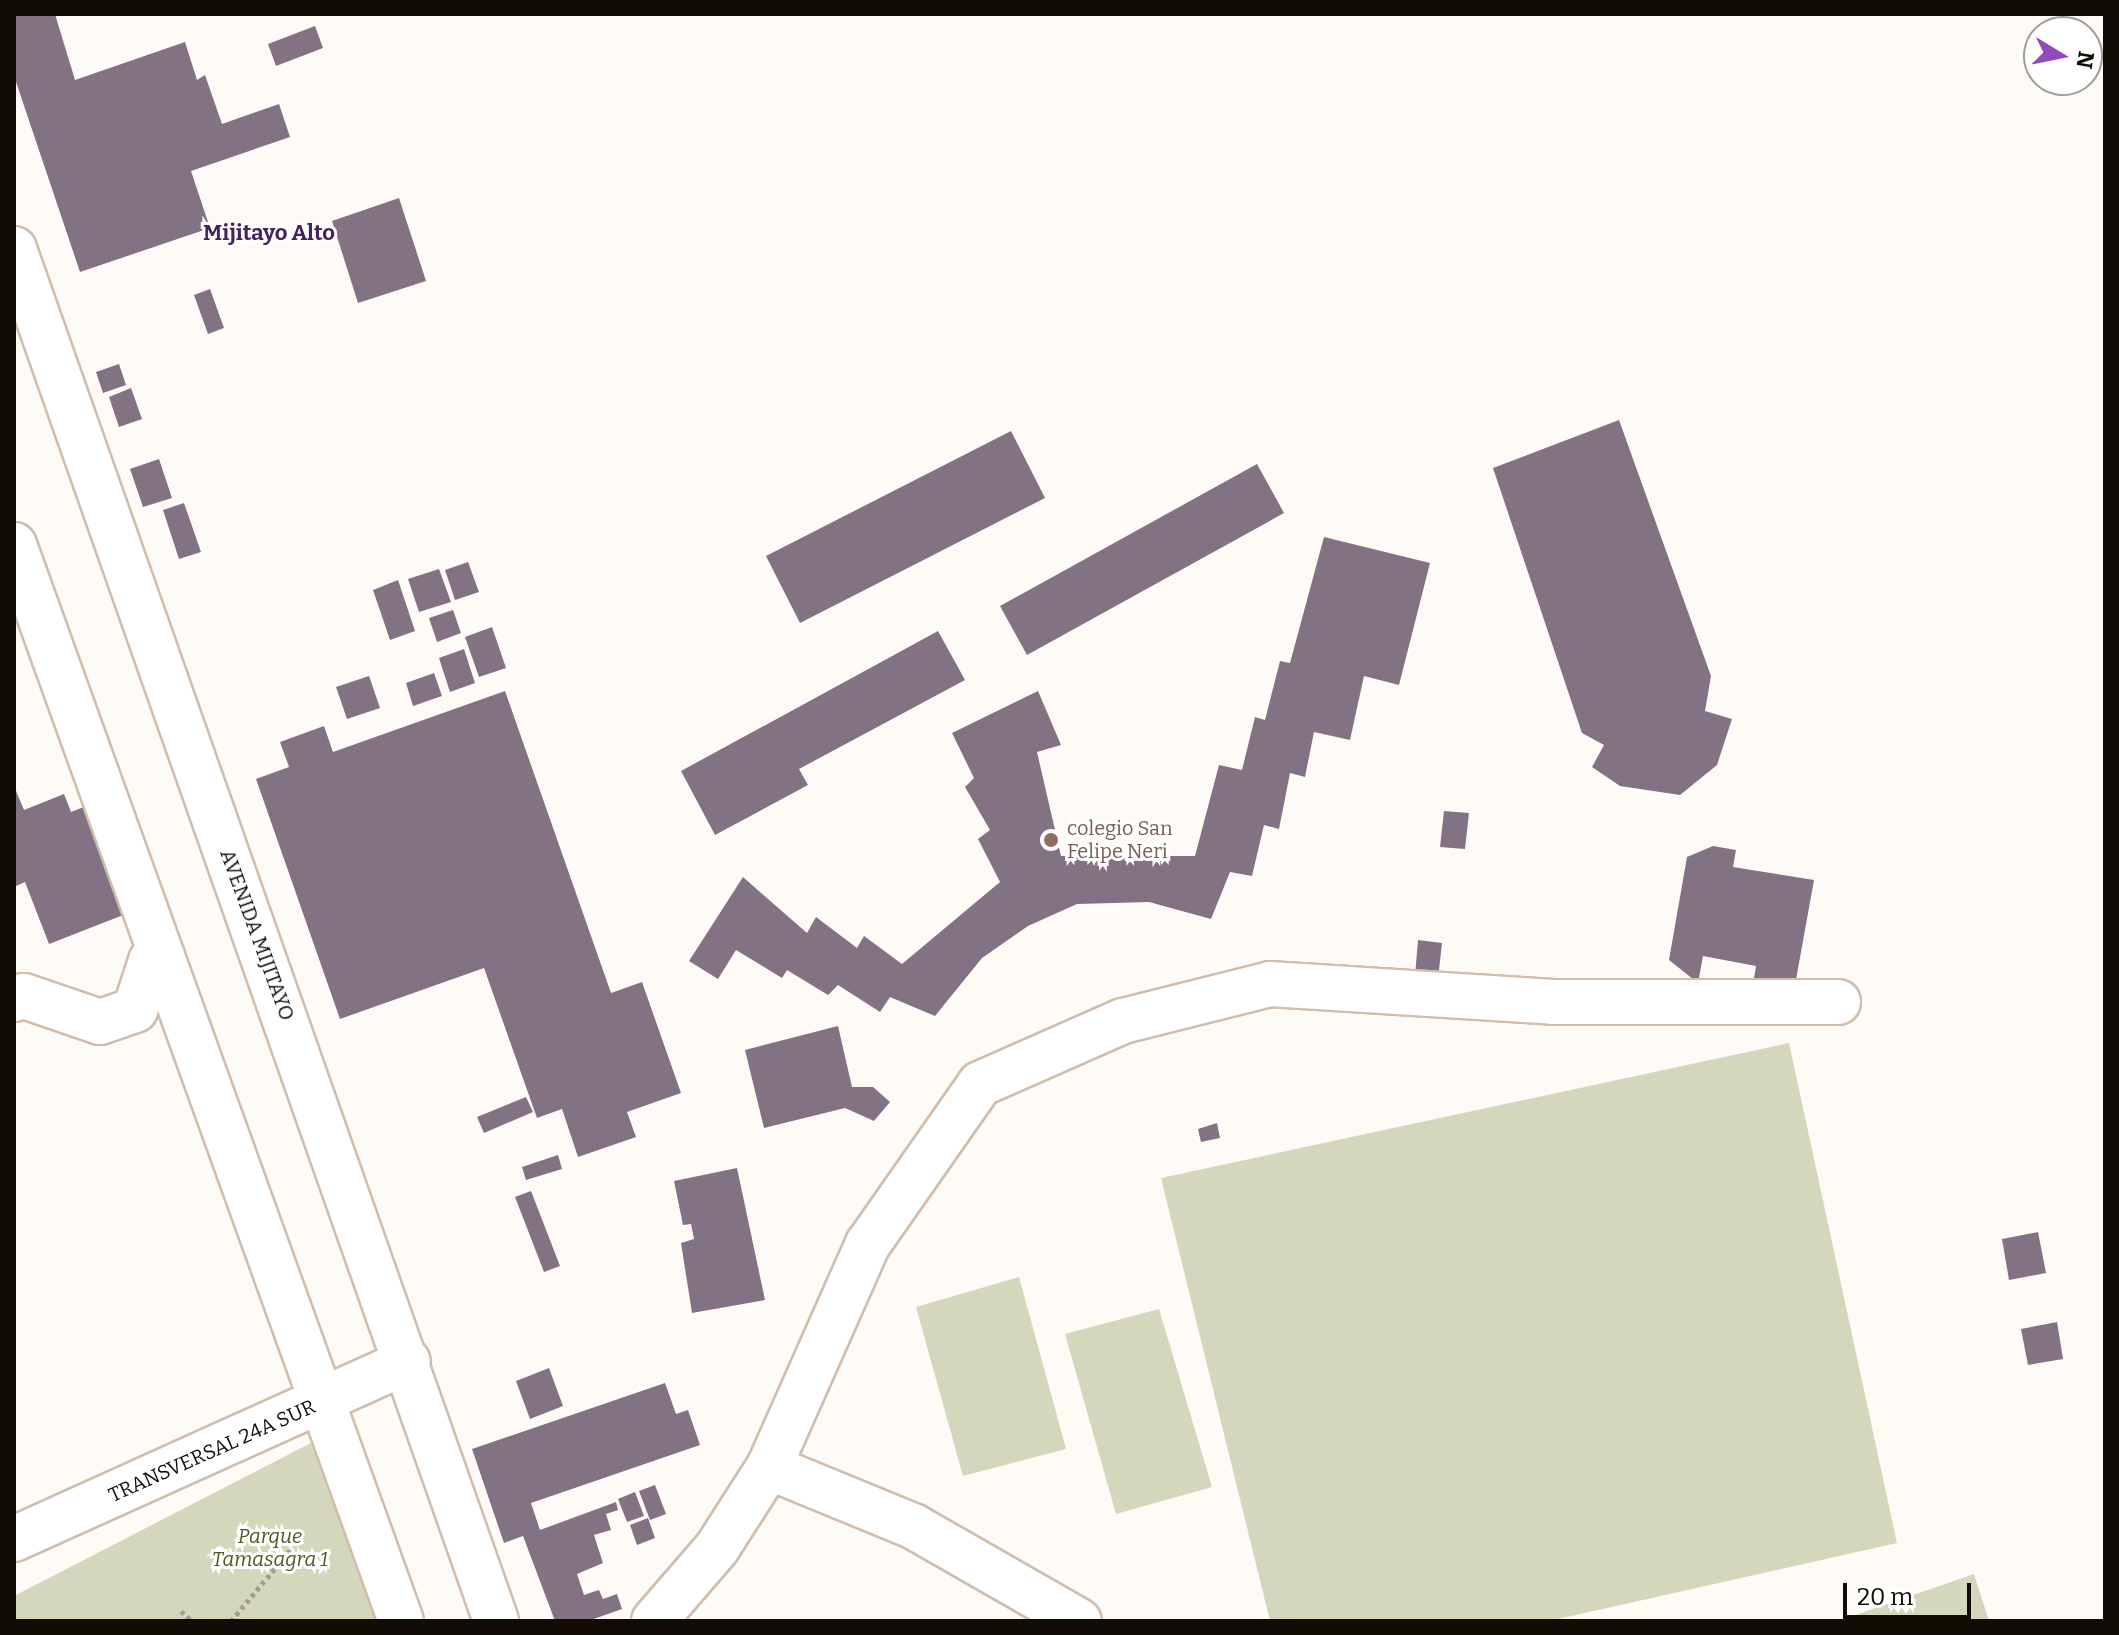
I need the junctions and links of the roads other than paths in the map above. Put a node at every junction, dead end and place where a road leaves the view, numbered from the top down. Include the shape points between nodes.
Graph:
1 (14, 249) edge
2 (15, 553) edge
3 (162, 957) junction
4 (14, 999) edge
5 (1838, 1002) dead end
6 (408, 1361) junction
7 (321, 1403) junction
8 (769, 1467) junction
9 (14, 1539) edge
10 (401, 1621) edge
11 (496, 1621) edge
12 (654, 1621) edge
13 (1079, 1621) edge

1 - 6 main road, AVENIDA MIJITAYO
2 - 3 main road
3 - 4 main road via 151,961 135,1010 100,1022 24,996
3 - 7 main road
5 - 8 main road via 1553,1002 1270,984 1109,1028 980,1084 868,1244
6 - 7 main road, TRANSVERSAL 24A SUR
6 - 11 main road, AVENIDA MIJITAYO
7 - 9 main road, TRANSVERSAL 24A SUR
7 - 10 main road
8 - 12 main road via 717,1548
8 - 13 main road via 913,1526

